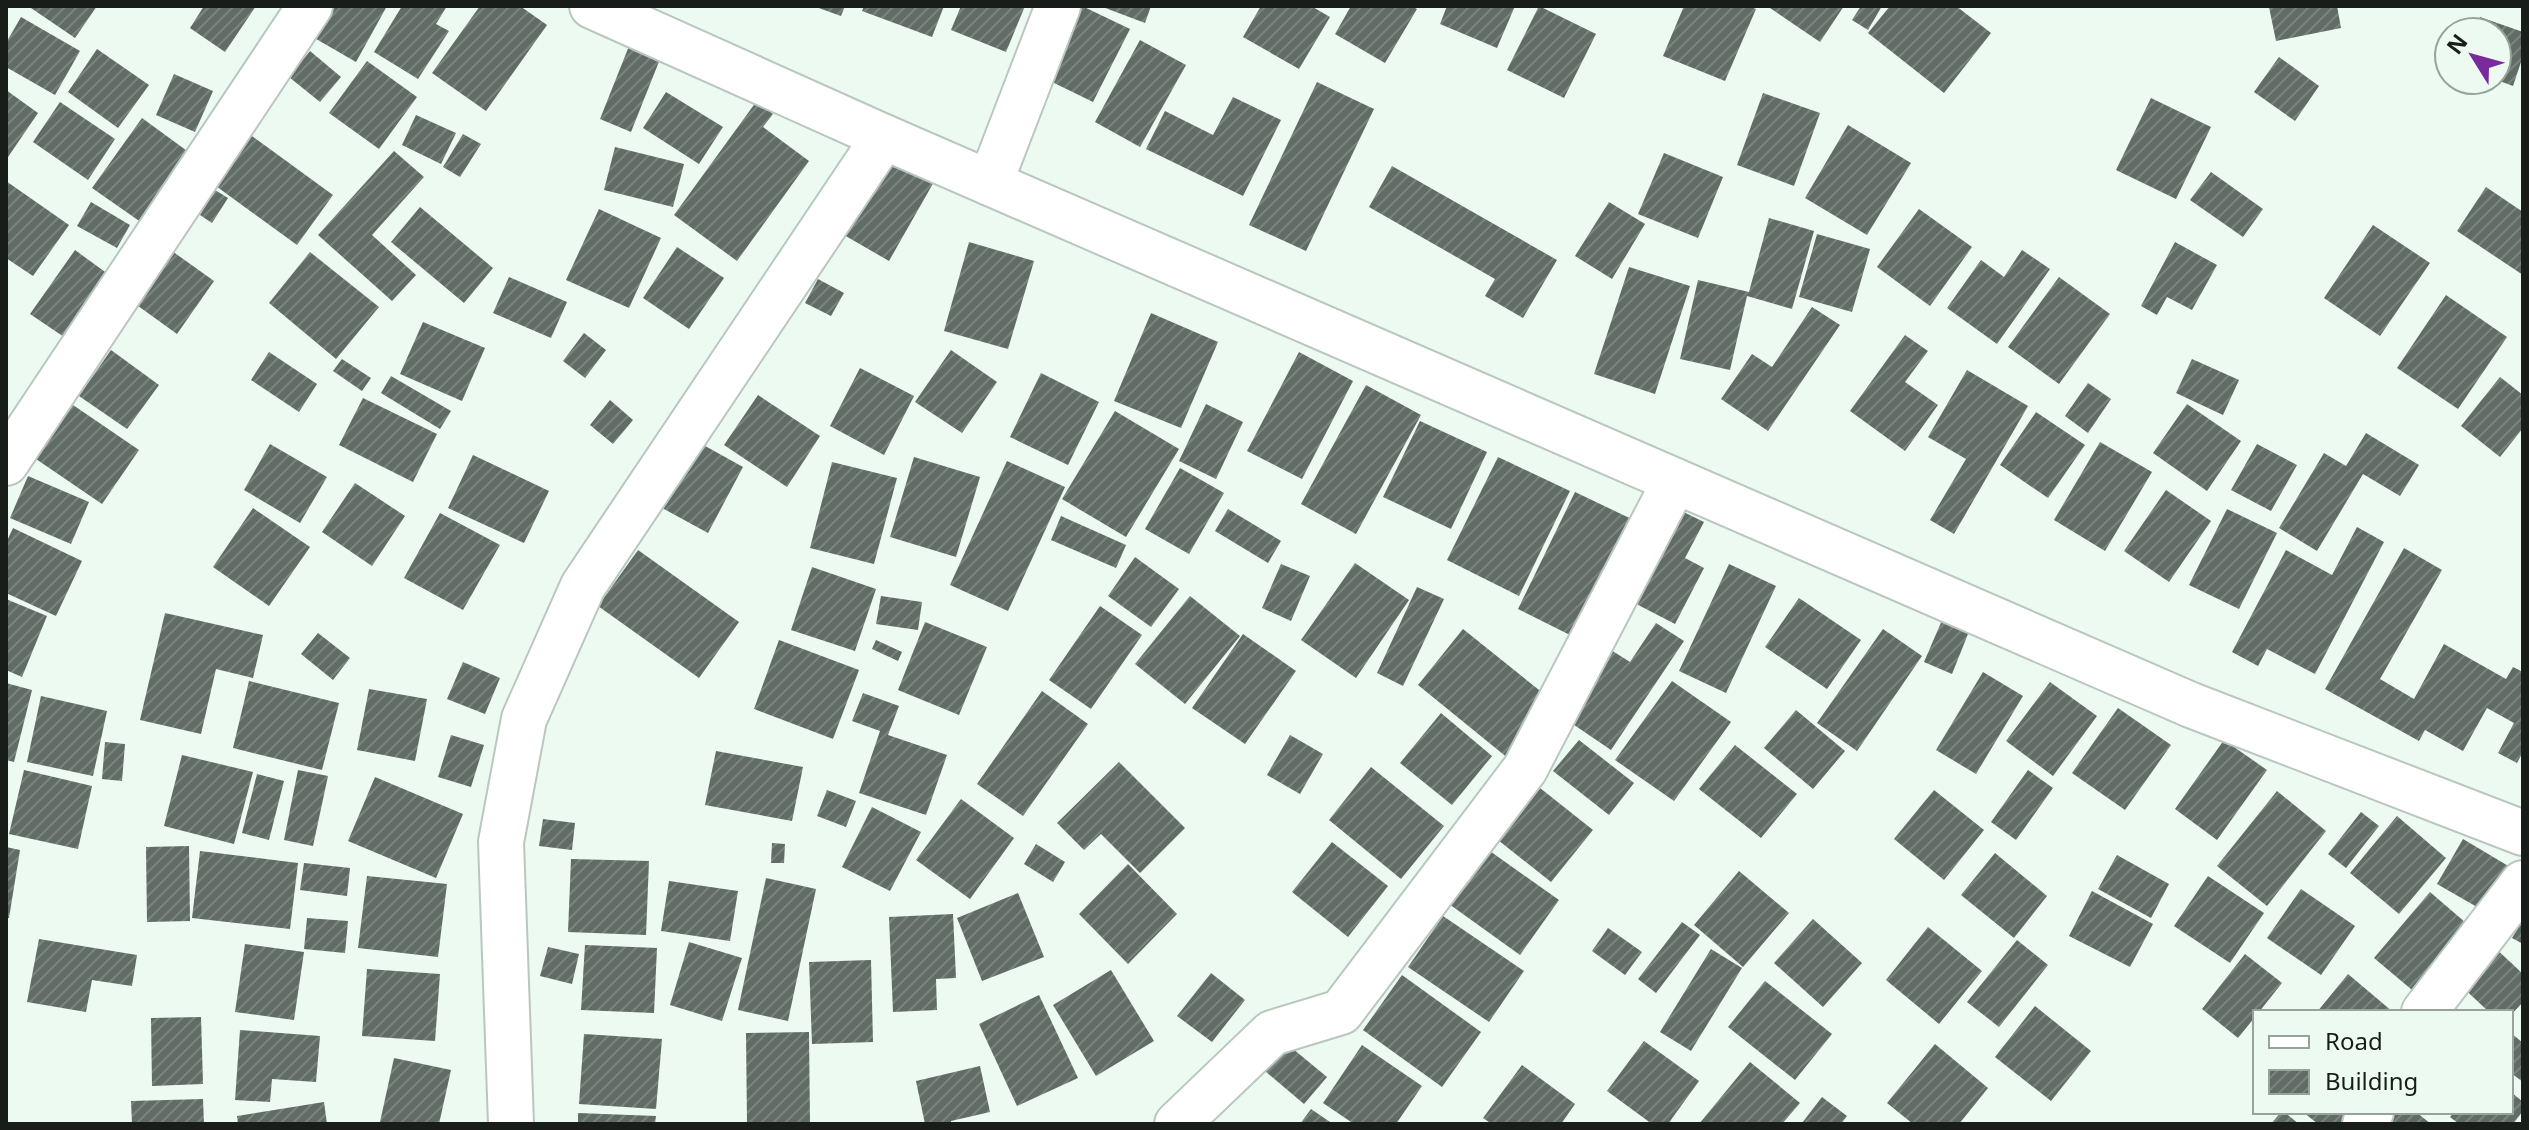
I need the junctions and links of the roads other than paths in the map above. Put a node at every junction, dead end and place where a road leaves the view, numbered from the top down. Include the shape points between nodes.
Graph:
1 (310, 6) edge
2 (592, 6) edge
3 (1058, 6) edge
4 (884, 137) junction
5 (990, 183) junction
6 (6, 463) edge
7 (1675, 481) junction
8 (2523, 833) edge
9 (2523, 883) edge
10 (2426, 1010) edge
11 (511, 1124) edge
12 (1177, 1124) edge

1 - 6 street
2 - 4 street
3 - 5 street
4 - 5 street
4 - 11 street via 583,586 524,719 501,842
5 - 7 street
7 - 8 street via 2191,705
7 - 12 street via 1525,769 1341,1012 1272,1033
9 - 10 street

